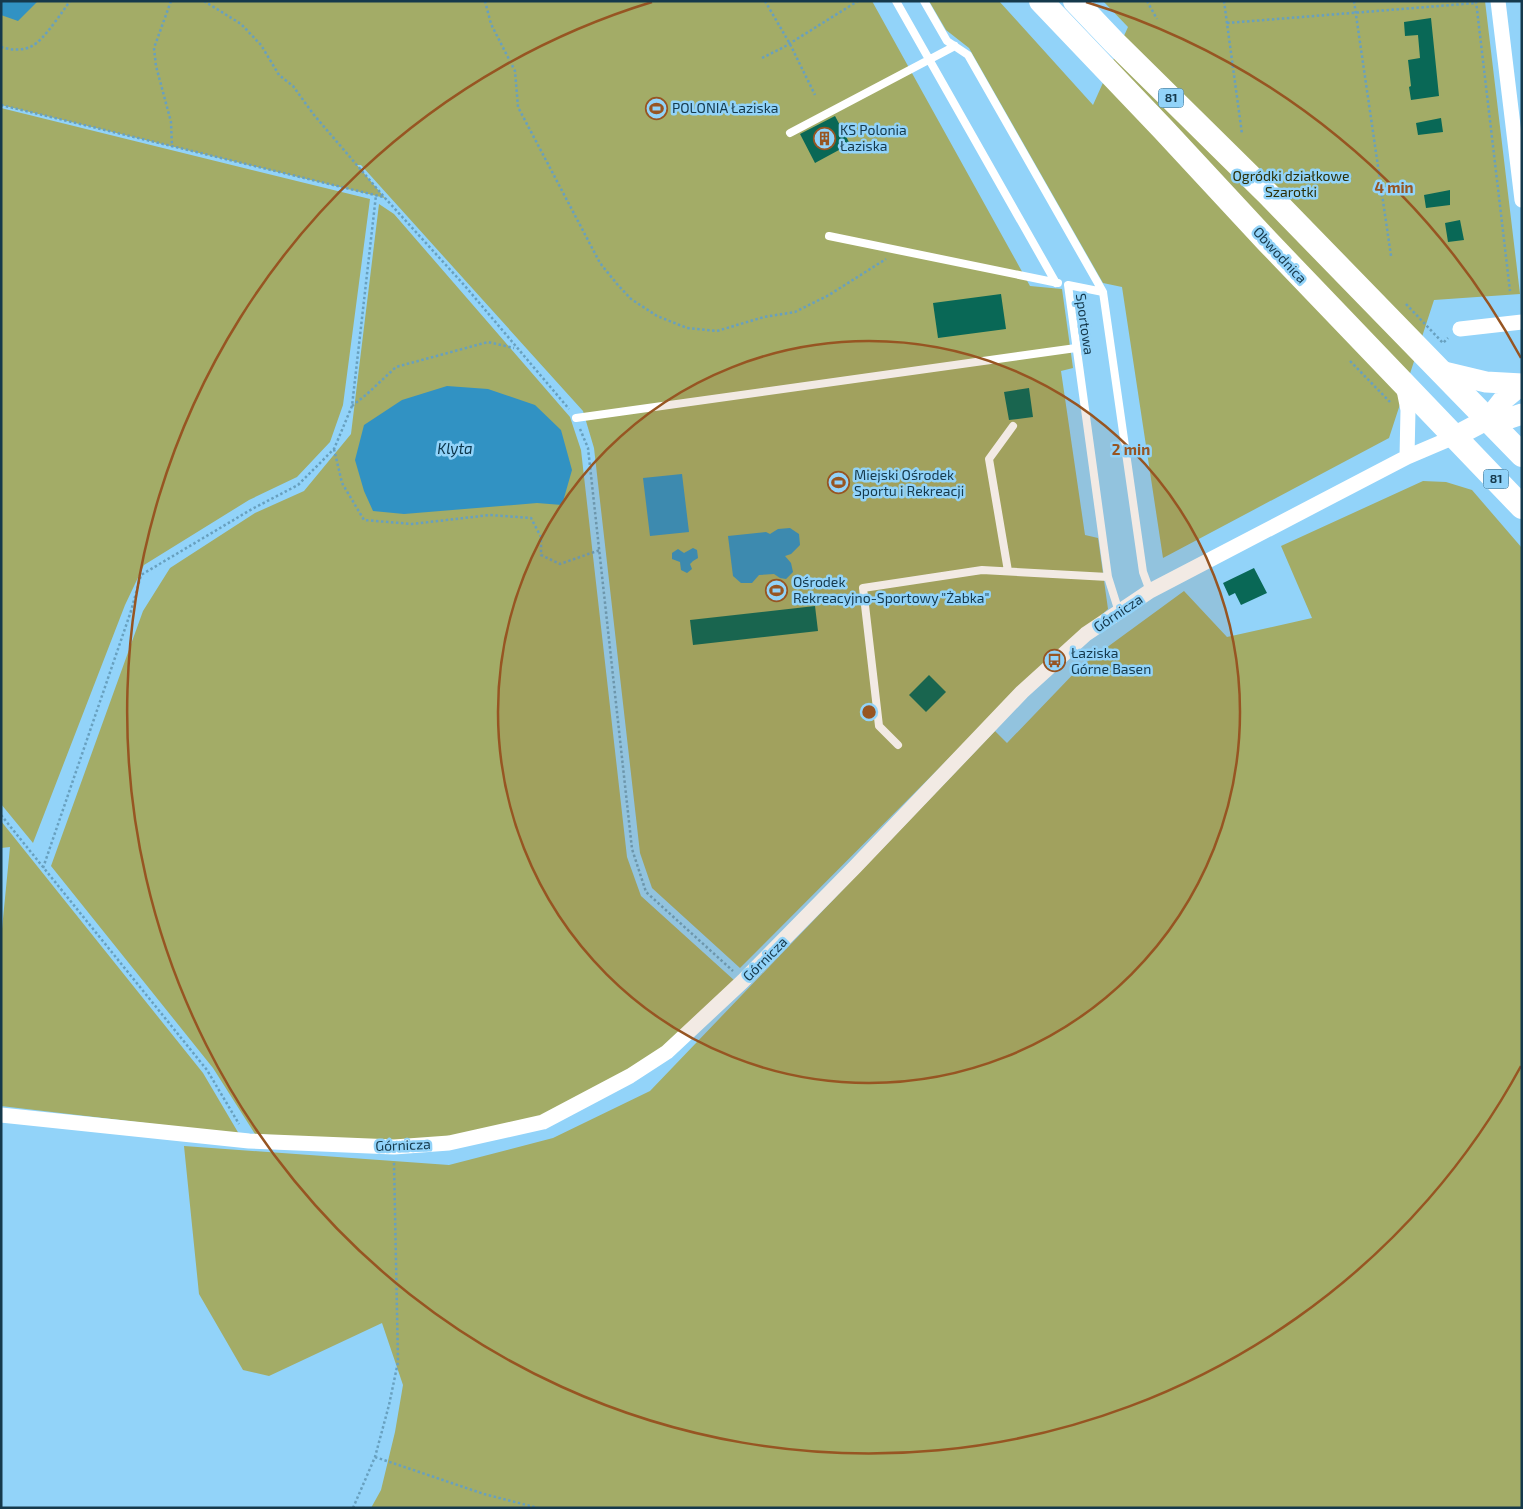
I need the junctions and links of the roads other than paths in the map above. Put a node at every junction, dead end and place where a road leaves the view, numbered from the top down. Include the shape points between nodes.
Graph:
1 (896, 1) edge
2 (924, 1) edge
3 (1041, 1) edge
4 (1075, 1) edge
5 (1498, 1) edge
6 (955, 46) junction
7 (929, 61) junction
8 (790, 133) dead end
9 (1522, 200) edge
10 (829, 236) dead end
11 (1056, 283) junction
12 (1068, 285) junction
13 (1103, 292) junction
14 (1522, 322) edge
15 (1456, 332) road end
16 (1076, 348) junction
17 (1440, 370) junction
18 (1522, 384) edge
19 (1397, 393) junction
20 (1522, 414) edge
21 (576, 418) road end
22 (1488, 419) junction
23 (1014, 426) dead end
24 (1454, 437) junction
25 (1522, 454) edge
26 (1407, 457) junction
27 (1522, 508) edge
28 (1008, 571) junction
29 (1108, 577) junction
30 (1150, 591) junction
31 (1118, 612) junction
32 (898, 745) dead end
33 (1, 1115) edge

1 - 7 lane
2 - 6 lane via 947,41
3 - 19 main road, Obwodnica / 81 via 1240,213
4 - 17 main road, 81
5 - 9 street
6 - 7 lane
6 - 13 lane via 968,56
7 - 8 lane
7 - 11 lane
10 - 11 lane
11 - 12 lane
12 - 13 lane, Sportowa
12 - 16 lane, Sportowa
13 - 30 lane, Sportowa via 1143,572
14 - 15 street
16 - 21 lane
16 - 29 lane, Sportowa
17 - 18 street via 1486,382
17 - 22 main road, 81
18 - 22 street
19 - 24 main road, Obwodnica / 81
19 - 26 street via 1408,410
20 - 22 street via 1507,419
22 - 24 street
22 - 25 main road, 81
23 - 28 lane via 989,459
24 - 26 street, Górnicza
24 - 27 main road, Obwodnica / 81
26 - 30 street, Górnicza
28 - 29 lane
28 - 32 lane via 982,570 863,588 879,726
29 - 31 lane, Sportowa
30 - 31 street, Górnicza
31 - 33 street, Górnicza via 1086,634 1022,692 743,981 667,1052 630,1076 542,1122 449,1143 394,1147 249,1141

